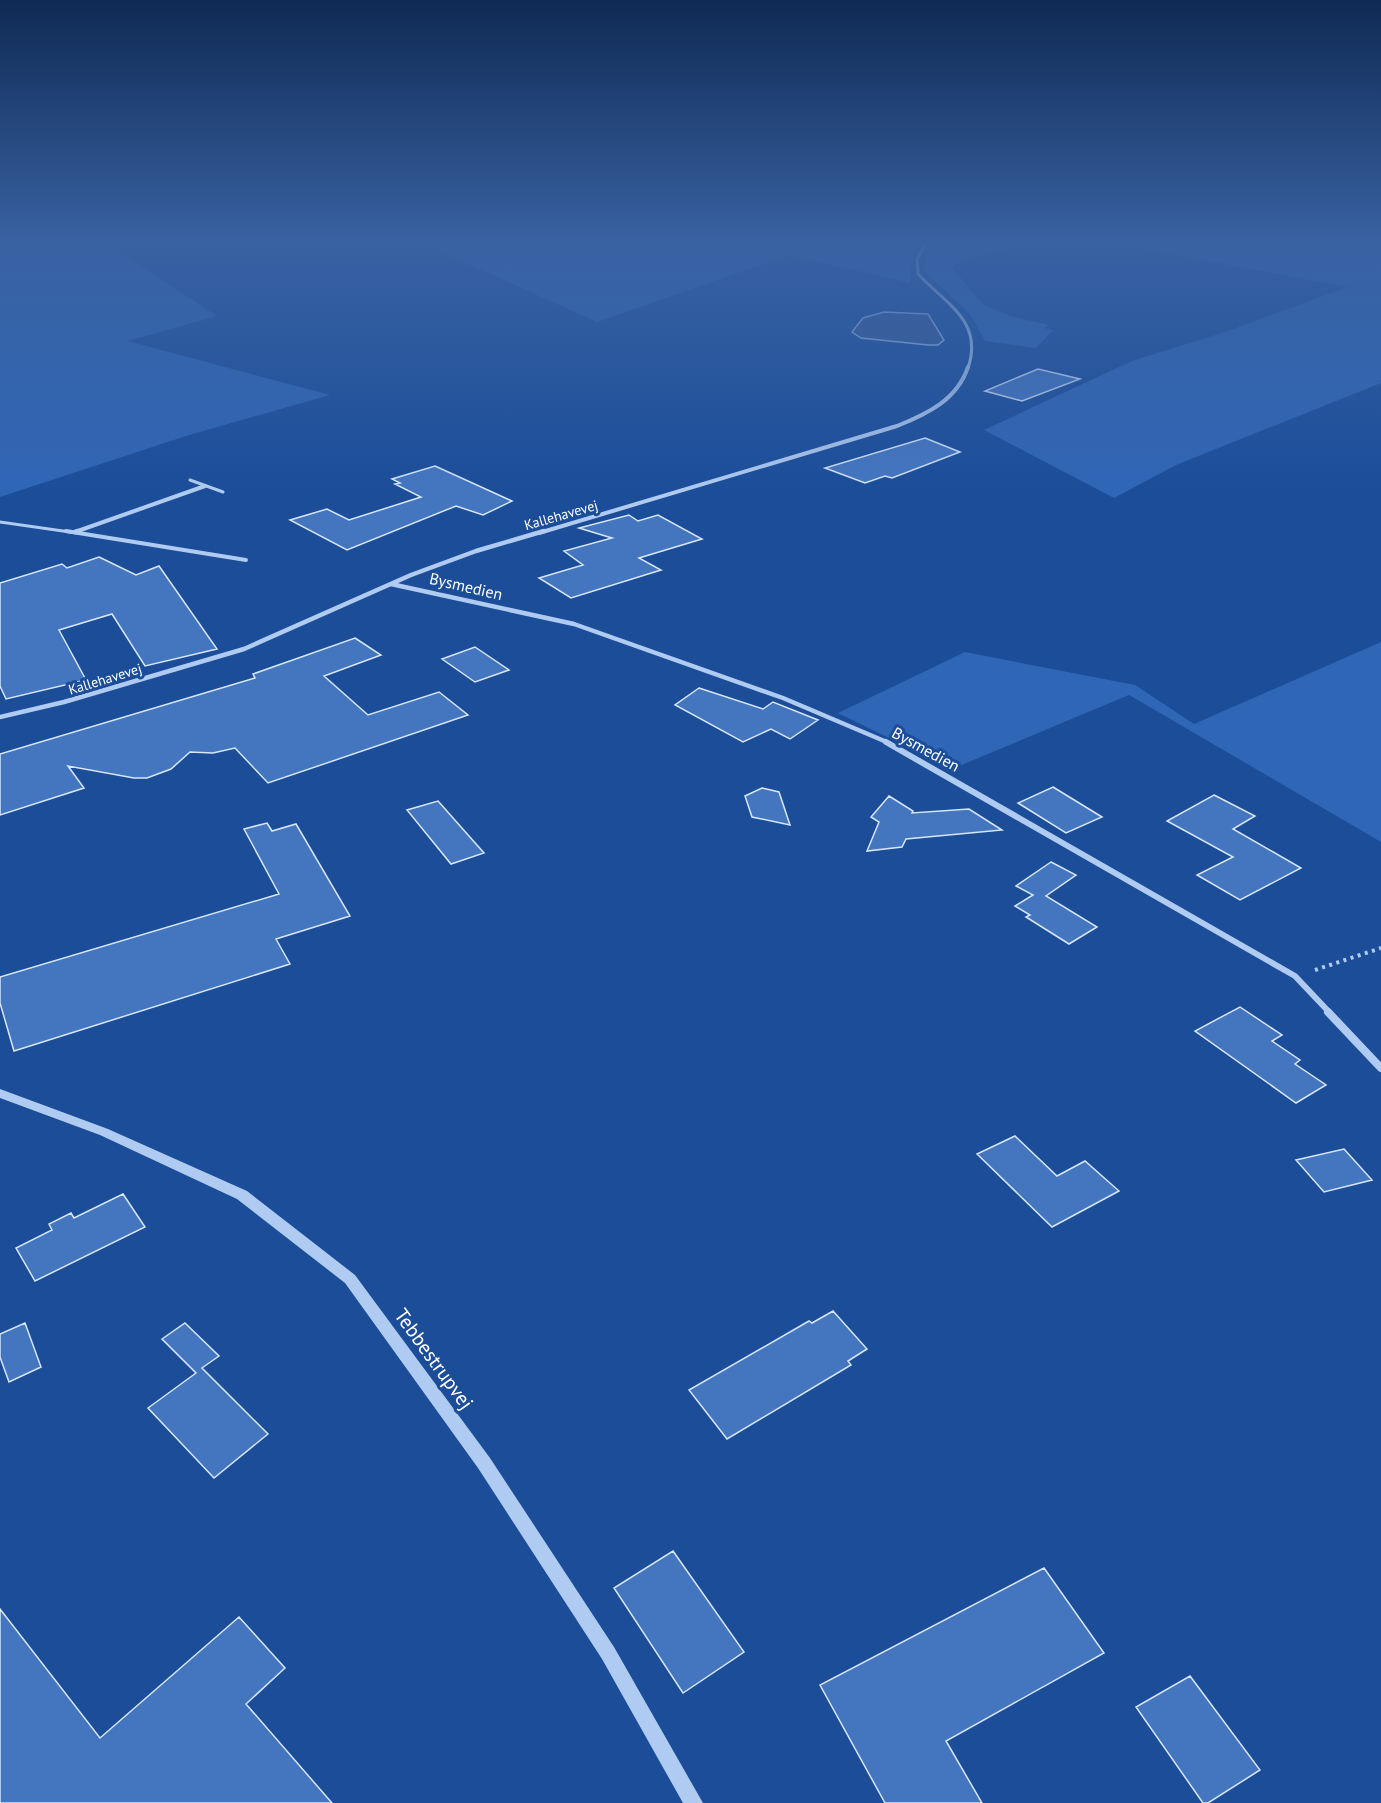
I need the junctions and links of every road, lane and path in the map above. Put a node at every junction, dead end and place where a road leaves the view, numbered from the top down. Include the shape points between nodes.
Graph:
1 (963, 324) edge
2 (190, 480) dead end
3 (205, 486) junction
4 (223, 492) dead end
5 (0, 522) edge
6 (75, 532) junction
7 (246, 560) dead end
8 (391, 584) junction
9 (0, 717) edge
10 (1381, 948) edge
11 (1295, 976) junction
12 (1381, 1068) edge
13 (0, 1093) edge
14 (694, 1803) edge

1 - 8 street, Kallehavevej via 974,348 968,375 954,396 920,416 862,438 476,551
2 - 3 lane
3 - 4 lane
3 - 6 street
5 - 6 lane
6 - 7 lane
8 - 9 street, Kallehavevej via 244,649
8 - 11 street, Bysmedien via 574,624 783,698 887,742
10 - 11 path
11 - 12 street, Bysmedien
13 - 14 street, Tebbestrupvej via 104,1132 242,1195 350,1279 484,1464 608,1653

